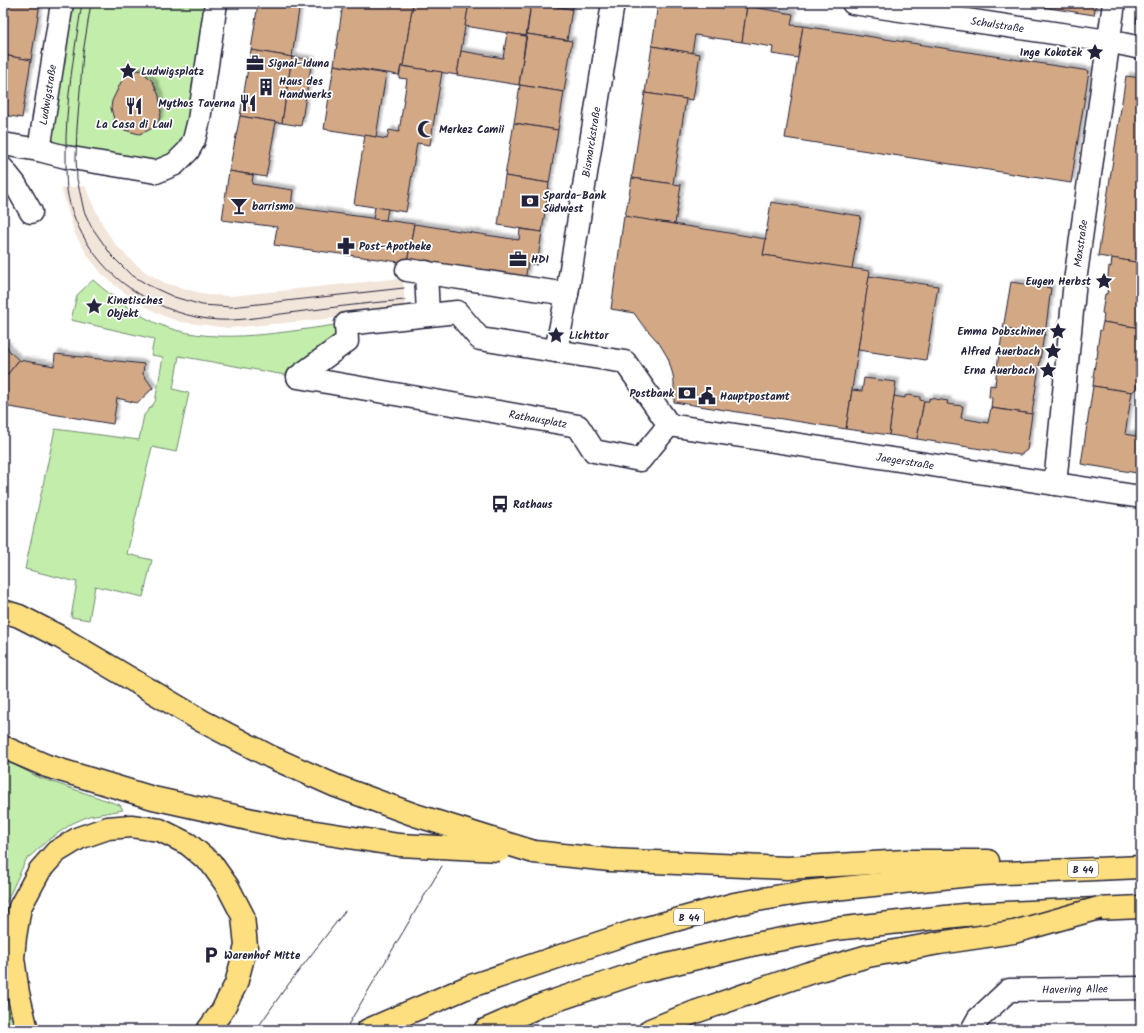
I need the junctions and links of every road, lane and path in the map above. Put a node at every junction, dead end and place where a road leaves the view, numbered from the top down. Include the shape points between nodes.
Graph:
1 (62, 3) edge
2 (216, 3) edge
3 (613, 3) edge
4 (853, 3) edge
5 (1114, 3) edge
6 (1108, 41) junction
7 (1141, 48) edge
8 (3, 144) edge
9 (38, 150) junction
10 (3, 169) edge
11 (31, 212) dead end
12 (567, 294) junction
13 (428, 315) junction
14 (556, 351) junction
15 (669, 425) junction
16 (1055, 484) junction
17 (1141, 497) edge
18 (3, 611) edge
19 (3, 747) edge
20 (534, 852) junction
21 (1141, 867) edge
22 (1025, 871) junction
23 (1141, 907) edge
24 (1099, 908) junction
25 (1141, 988) edge
26 (27, 1030) edge
27 (208, 1030) edge
28 (368, 1030) edge
29 (485, 1030) edge
30 (650, 1030) edge
31 (972, 1030) edge

1 - 9 street, Ludwigstraße
2 - 9 street via 194,140 188,151 175,164 156,172
3 - 12 street, Bismarckstraße
4 - 6 street, Schulstraße
5 - 6 street, Maxstraße
6 - 7 street, Schulstraße
6 - 16 street, Maxstraße via 1075,281
8 - 9 street
10 - 11 street
12 - 13 street via 417,271
12 - 14 street, Bismarckstraße
13 - 14 street, Rathausplatz via 457,312 480,338
13 - 15 street, Rathausplatz via 346,324 347,341 298,377 578,426 594,452 640,460
14 - 15 street, Rathausplatz via 625,362
15 - 16 street, Jaegerstraße
16 - 17 street, Jaegerstraße
18 - 20 highway, bridge via 60,636 202,721 271,757 336,786 415,815
19 - 20 highway, bridge via 47,766 153,798 284,827 399,845
20 - 22 highway, B 44 via 610,860 787,868 906,861 994,861
21 - 22 highway, B 44
22 - 28 highway, B 44 via 804,892 734,904 632,932 468,987
23 - 24 highway
24 - 29 highway, bridge via 964,915 835,929 751,945 642,971 542,1005
24 - 30 highway, bridge via 1014,932 868,956 695,1012
25 - 31 street, Havering Allee via 1009,990 978,1019
26 - 27 highway via 13,958 20,907 40,870 56,852 79,838 108,828 131,826 160,830 188,844 211,863 243,916 246,946 236,984 222,1011

